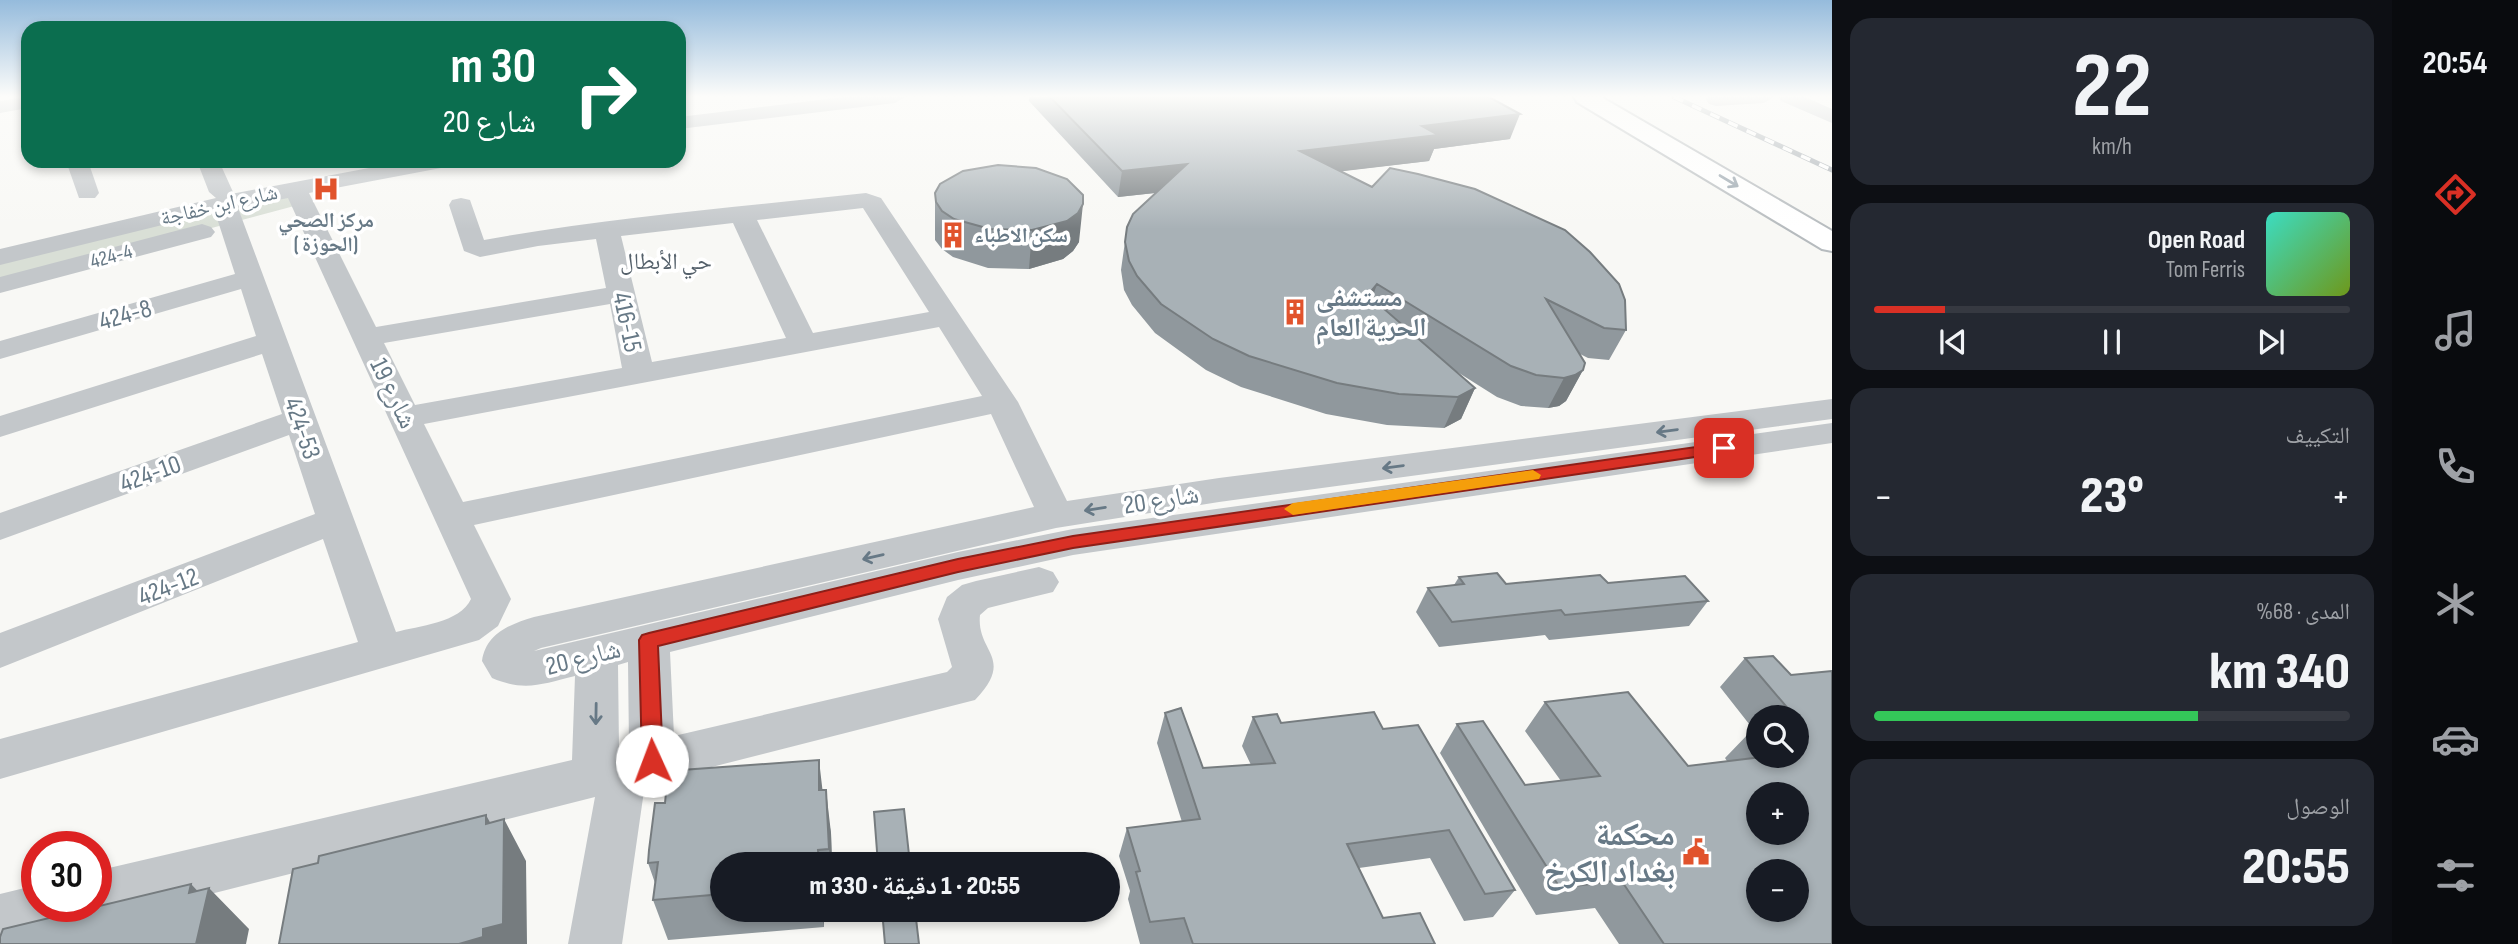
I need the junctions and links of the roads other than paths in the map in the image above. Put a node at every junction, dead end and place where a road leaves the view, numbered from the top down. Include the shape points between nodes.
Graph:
1 (1660, 141) edge
2 (1699, 141) edge
3 (79, 168) edge
4 (211, 168) edge
5 (357, 168) edge
6 (397, 168) edge
7 (296, 184) junction
8 (87, 193) dead end
9 (461, 205) dead end
10 (225, 206) junction
11 (741, 214) junction
12 (1832, 216) edge
13 (607, 230) junction
14 (1832, 243) edge
15 (0, 244) edge
16 (0, 257) edge
17 (250, 278) junction
18 (0, 285) edge
19 (621, 294) junction
20 (947, 317) junction
21 (367, 337) junction
22 (272, 341) junction
23 (803, 344) junction
24 (0, 350) edge
25 (639, 373) junction
26 (1002, 402) junction
27 (1832, 409) edge
28 (405, 417) junction
29 (300, 419) junction
30 (0, 427) edge
31 (1832, 433) edge
32 (1442, 474) junction
33 (1056, 515) junction
34 (454, 517) junction
35 (335, 520) junction
36 (0, 527) edge
37 (1039, 582) dead end
38 (481, 612) junction
39 (649, 640) junction
40 (0, 651) edge
41 (505, 651) junction
42 (382, 652) junction
43 (597, 653) junction
44 (0, 760) edge
45 (624, 768) junction
46 (112, 893) edge
47 (21, 915) edge
48 (0, 920) edge
49 (595, 944) edge

1 -> 14 main road
2 - 12 main road
3 - 8 street
4 - 10 street, 424-53
5 - 7 street, شارع ابن خفاجة
6 - 7 street, شارع ابن خفاجة
7 - 10 street, 424-4
7 - 10 street, شارع ابن خفاجة
7 - 21 street, شارع 19
9 - 13 street via 473,246 480,249
10 - 15 street, شارع ابن خفاجة
10 - 16 street, شارع ابن خفاجة
10 - 17 street, 424-53
10 - 18 street, 424-4
11 - 13 street
11 - 20 street via 866,200
11 - 23 street
13 - 19 street, 416-15
17 - 22 street, 424-53
17 - 24 street, 424-8
19 - 21 street
19 - 25 street, 416-15
20 - 23 street
20 - 26 street
21 - 28 street, شارع 19
22 - 29 street, 424-53
22 - 30 street
23 - 25 street
25 - 28 street
26 - 33 street
26 - 34 street
27 -> 32 street, شارع 20
28 - 34 street, شارع 19
29 - 35 street, 424-53
29 - 36 street, 424-10
31 - 32 street, شارع 20
32 -> 33 street, شارع 20
32 - 39 street, شارع 20 via 958,566
33 -> 41 street, شارع 20 via 534,633 512,642
34 - 38 street, شارع 19
35 - 40 street, 424-12
35 - 42 street, 424-53
37 - 45 street via 976,596 961,608 958,624 975,670 960,687
38 - 41 street, شارع 20
38 - 42 street
39 - 43 street, شارع 20
39 - 45 street
41 - 43 street, شارع 20 via 508,667 517,670
42 - 44 street
43 -> 45 street
45 - 46 street
45 - 49 street
47 - 48 street

